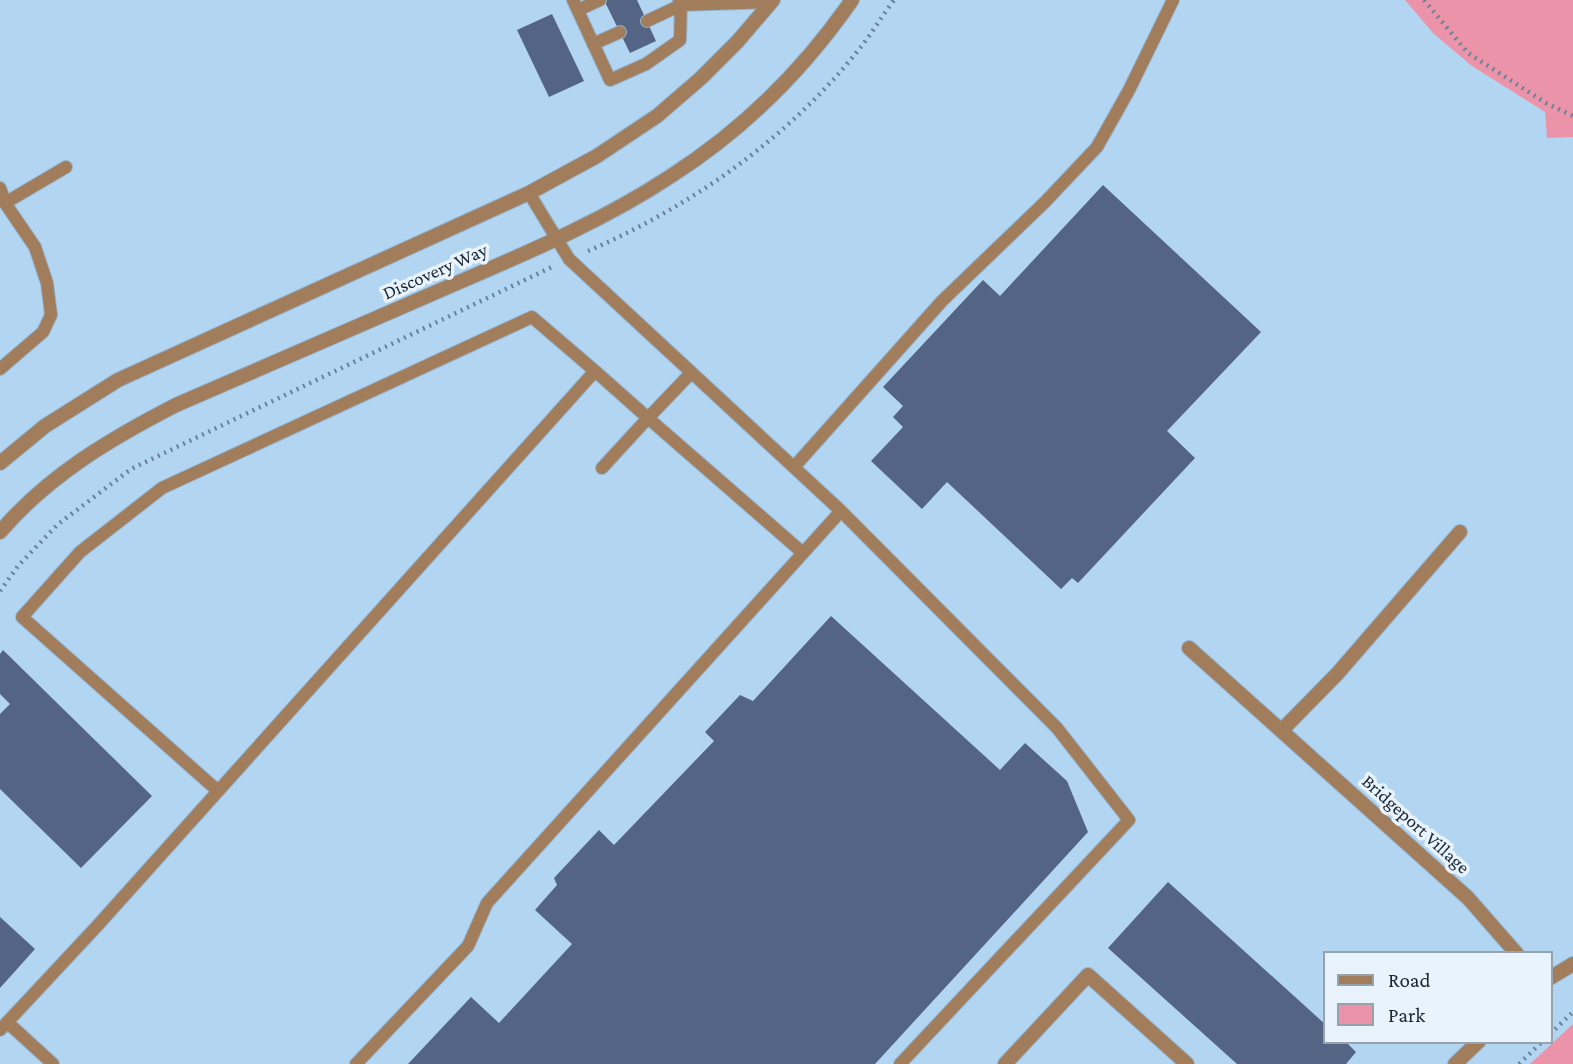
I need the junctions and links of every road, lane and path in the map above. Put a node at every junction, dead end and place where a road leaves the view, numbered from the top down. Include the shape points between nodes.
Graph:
1 (600, 0) edge
2 (852, 0) edge
3 (1173, 0) edge
4 (1424, 0) edge
5 (773, 1) edge
6 (680, 3) edge
7 (575, 5) edge
8 (646, 21) dead end
9 (620, 32) dead end
10 (593, 44) junction
11 (1573, 116) edge
12 (66, 167) dead end
13 (0, 188) edge
14 (529, 193) junction
15 (5, 203) junction
16 (557, 239) junction
17 (0, 369) edge
18 (595, 371) junction
19 (691, 373) junction
20 (648, 418) junction
21 (0, 463) edge
22 (794, 467) junction
23 (602, 468) dead end
24 (841, 511) junction
25 (0, 532) edge
26 (1461, 532) dead end
27 (803, 553) junction
28 (1189, 648) dead end
29 (1282, 730) junction
30 (218, 791) junction
31 (1515, 952) edge
32 (1573, 964) edge
33 (1552, 977) edge
34 (1573, 1012) edge
35 (4, 1026) edge
36 (1552, 1032) edge
37 (1477, 1043) edge
38 (1541, 1043) edge
39 (53, 1064) edge
40 (356, 1064) edge
41 (900, 1064) edge
42 (1005, 1064) edge
43 (1187, 1064) edge
44 (1455, 1064) edge
45 (1519, 1064) edge

1 - 7 lane
2 - 16 street, Discovery Way via 800,67 740,126 672,176
3 - 22 lane via 1097,147 942,301
4 - 11 path via 1468,53
5 - 6 lane
5 - 14 street, Discovery Way via 710,69 657,116
6 - 8 lane
6 - 10 lane via 680,40 646,64 610,80
7 - 10 lane
9 - 10 lane
12 - 15 lane
13 - 15 lane
14 - 16 lane
14 - 21 street, Discovery Way via 118,380 45,426
15 - 17 lane via 35,247 51,315 43,332
16 - 19 lane via 569,259
16 - 25 street, Discovery Way via 176,405 83,457 49,483
18 - 20 lane
18 - 30 lane
18 - 30 lane via 532,317 162,488 80,552 22,617
19 - 20 lane
19 - 22 lane
20 - 23 lane
20 - 27 lane
22 - 24 lane
24 - 27 lane
24 - 41 lane via 1057,728 1129,820
26 - 29 street
27 - 40 lane via 487,903 468,946
28 - 29 street, Bridgeport Village
29 - 31 street, Bridgeport Village via 1468,898
30 - 35 lane
32 - 33 street
34 - 36 path
35 - 39 lane
37 - 44 street
38 - 45 path
42 - 43 street via 1087,975

